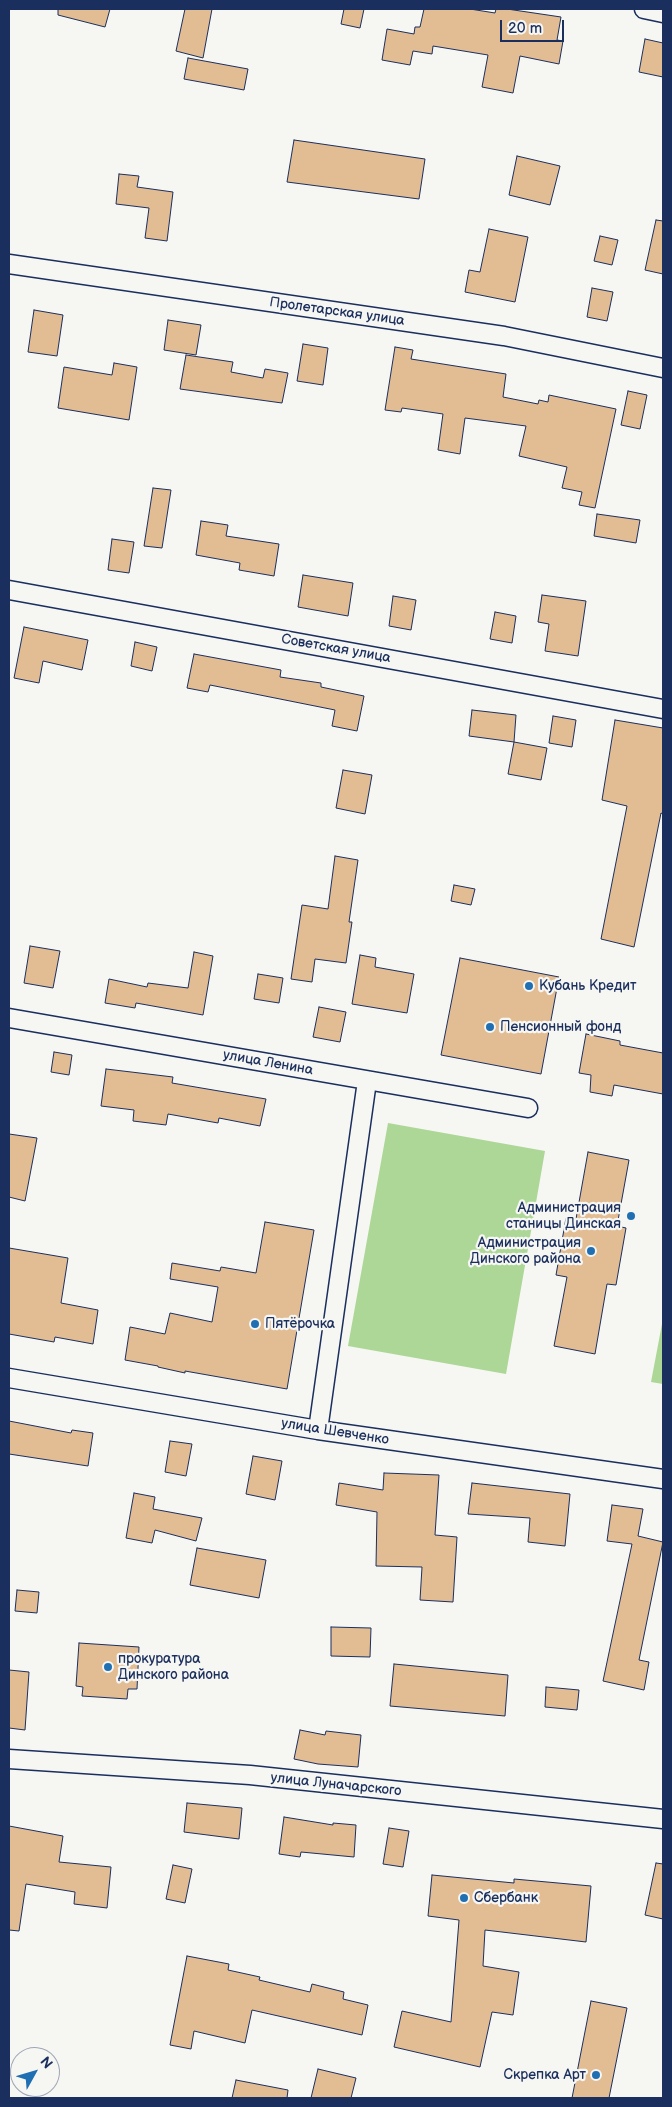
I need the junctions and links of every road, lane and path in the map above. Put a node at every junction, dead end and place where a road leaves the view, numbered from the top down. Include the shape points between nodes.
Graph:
1 (644, 9) edge
2 (663, 13) edge
3 (9, 264) edge
4 (663, 368) edge
5 (9, 590) edge
6 (663, 709) edge
7 (9, 1018) edge
8 (367, 1081) junction
9 (528, 1108) dead end
10 (9, 1378) edge
11 (318, 1430) junction
12 (663, 1479) edge
13 (9, 1759) edge
14 (663, 1819) edge

1 - 2 street
3 - 4 street, Пролетарская улица via 504,336
5 - 6 street, Советская улица
7 - 8 street, улица Ленина
8 - 9 street, улица Ленина
8 - 11 street
10 - 11 street, улица Шевченко
11 - 12 street, улица Шевченко
13 - 14 street, улица Луначарского via 250,1775

